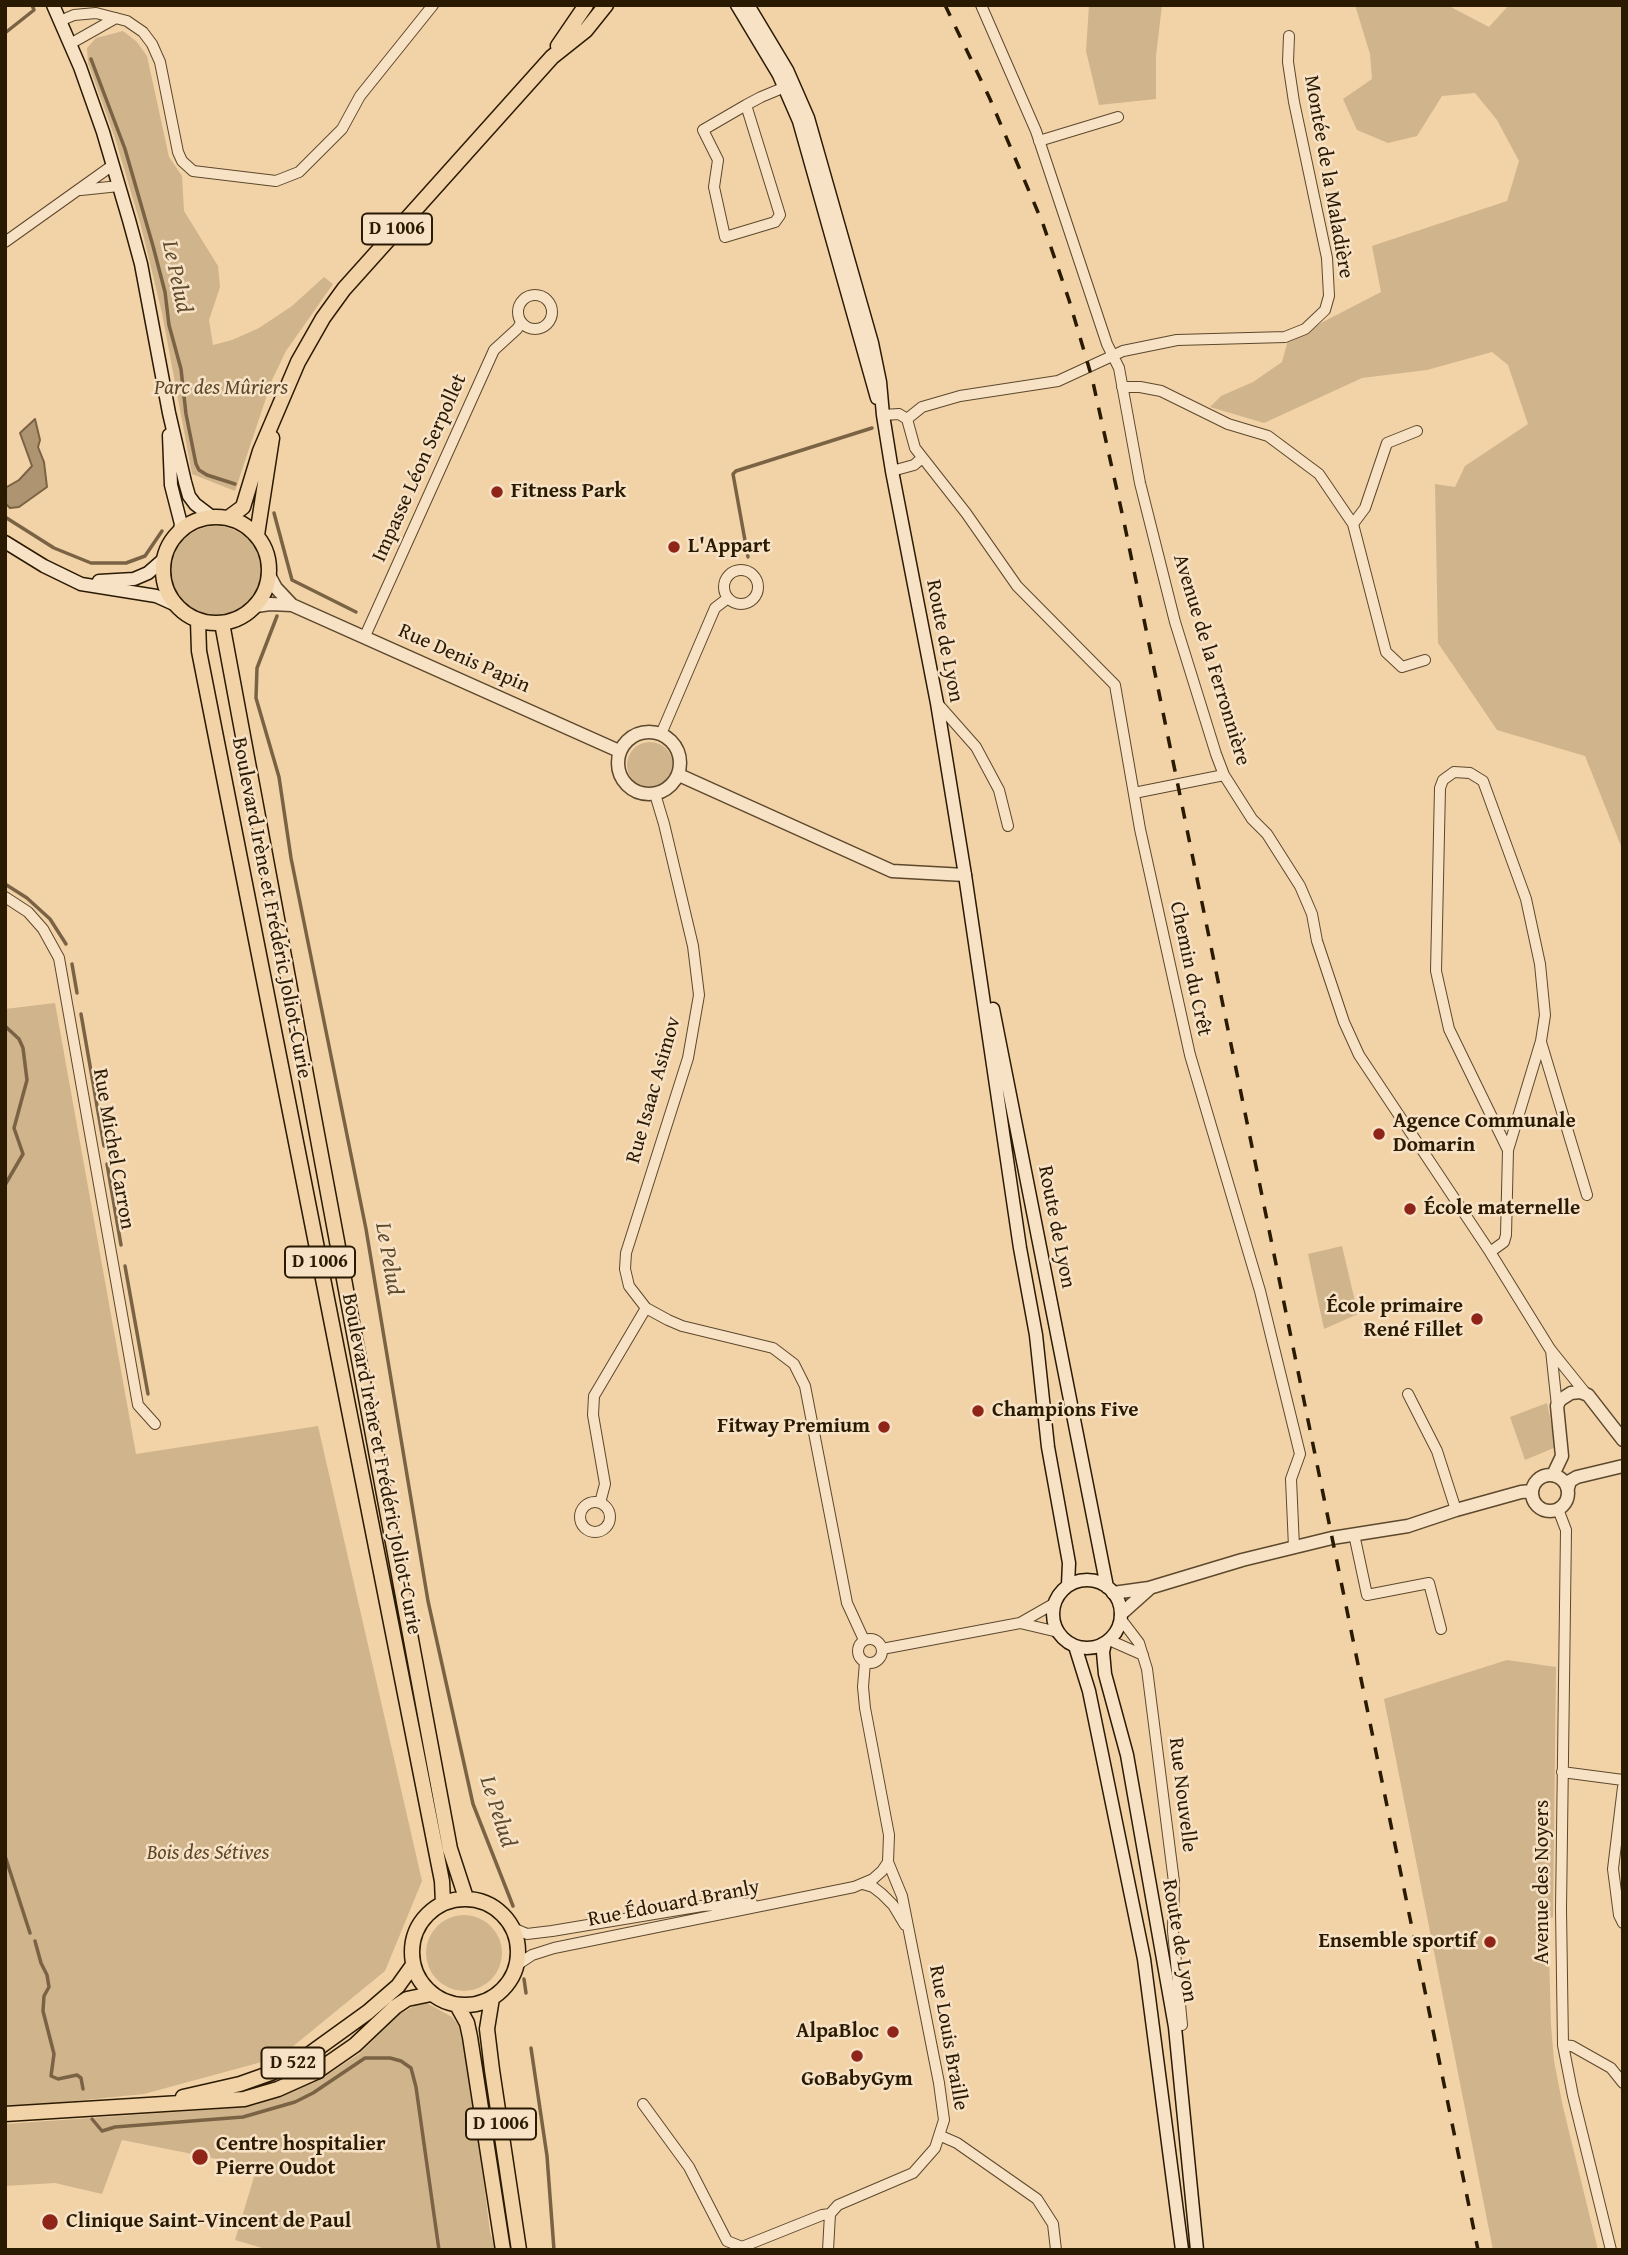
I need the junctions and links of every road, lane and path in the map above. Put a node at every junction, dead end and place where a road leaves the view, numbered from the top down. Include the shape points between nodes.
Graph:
1 (53, 5) edge
2 (113, 5) edge
3 (433, 5) edge
4 (586, 5) edge
5 (606, 5) edge
6 (737, 5) edge
7 (748, 5) edge
8 (981, 5) edge
9 (116, 18) junction
10 (60, 21) junction
11 (1289, 36) dead end
12 (70, 44) junction
13 (552, 57) junction
14 (785, 87) junction
15 (746, 105) junction
16 (1118, 117) dead end
17 (1039, 141) junction
18 (113, 165) junction
19 (119, 186) junction
20 (80, 190) junction
21 (5, 242) edge
22 (521, 323) dead end
23 (1113, 356) junction
24 (1122, 387) junction
25 (169, 413) junction
26 (883, 415) junction
27 (907, 419) junction
28 (274, 422) junction
29 (1417, 431) dead end
30 (922, 458) junction
31 (892, 471) junction
32 (212, 517) junction
33 (228, 518) junction
34 (1353, 524) junction
35 (180, 530) junction
36 (257, 535) junction
37 (5, 542) edge
38 (164, 559) junction
39 (64, 575) junction
40 (270, 575) junction
41 (728, 598) dead end
42 (176, 605) junction
43 (292, 605) junction
44 (256, 606) junction
45 (198, 621) junction
46 (222, 623) junction
47 (365, 636) junction
48 (1425, 660) dead end
49 (937, 703) junction
50 (661, 734) junction
51 (619, 751) junction
52 (678, 775) junction
53 (1224, 775) junction
54 (1134, 793) junction
55 (655, 794) junction
56 (1008, 826) dead end
57 (965, 875) junction
58 (5, 897) edge
59 (1541, 1041) junction
60 (1508, 1150) junction
61 (1587, 1195) dead end
62 (1489, 1252) junction
63 (646, 1308) junction
64 (1550, 1349) junction
65 (1408, 1394) dead end
66 (1588, 1395) junction
67 (1557, 1406) junction
68 (155, 1424) dead end
69 (1623, 1440) edge
70 (1562, 1456) junction
71 (1621, 1466) edge
72 (1553, 1475) junction
73 (1577, 1478) junction
74 (1568, 1488) junction
75 (1531, 1491) junction
76 (600, 1503) dead end
77 (1558, 1509) junction
78 (1456, 1510) junction
79 (1354, 1534) junction
80 (1294, 1547) junction
81 (1069, 1585) junction
82 (1149, 1588) junction
83 (1110, 1590) junction
84 (1055, 1602) junction
85 (1120, 1616) junction
86 (1020, 1623) junction
87 (1441, 1629) dead end
88 (1058, 1632) junction
89 (864, 1640) junction
90 (1107, 1641) junction
91 (1075, 1646) junction
92 (882, 1649) junction
93 (1143, 1655) junction
94 (866, 1662) junction
95 (1562, 1772) junction
96 (1623, 1780) edge
97 (1623, 1787) edge
98 (888, 1862) junction
99 (863, 1884) junction
100 (843, 1890) junction
101 (466, 1898) junction
102 (443, 1903) junction
103 (1623, 1923) edge
104 (513, 1928) junction
105 (909, 1932) junction
106 (413, 1965) junction
107 (516, 1965) junction
108 (431, 1994) junction
109 (492, 1998) junction
110 (457, 2005) junction
111 (1182, 2025) dead end
112 (1563, 2045) junction
113 (1623, 2083) edge
114 (144, 2104) junction
115 (643, 2104) dead end
116 (5, 2114) edge
117 (940, 2136) junction
118 (830, 2214) junction
119 (503, 2250) edge
120 (519, 2250) edge
121 (828, 2250) edge
122 (1056, 2250) edge
123 (1182, 2250) edge
124 (1197, 2250) edge
125 (1611, 2250) edge

1 - 10 main road
2 - 9 street
3 - 9 street via 360,96 342,129 299,172 276,181 204,174 188,167 178,152 156,52 136,26
4 - 13 main road, D 1006
5 - 13 main road, D 1006 via 586,30
6 - 14 main road
7 - 26 main road via 787,70 808,118 872,343
8 - 17 street, Avenue de la Ferronnière
9 - 10 street via 86,13
9 - 12 street
10 - 12 main road
11 - 23 street, Montée de la Maladière via 1294,102 1327,258 1325,310 1305,329 1285,337 1177,340
12 - 18 main road
13 - 28 main road, D 1006 via 344,289 298,362
14 - 15 street
14 - 26 main road via 799,121
15 - 15 street via 703,130 718,160 714,187 725,237 775,222 780,215
16 - 17 street
17 - 23 street, Avenue de la Ferronnière
18 - 19 main road
18 - 20 street
19 - 20 street
19 - 25 main road via 141,264
20 - 21 street
22 - 47 street, Impasse Léon Serpollet via 494,350
23 - 24 street, Avenue de la Ferronnière
23 - 27 street via 1058,381 960,396 922,407
24 - 34 street via 1161,391 1228,424 1268,436 1319,474
24 - 53 street, Avenue de la Ferronnière via 1169,600
25 - 32 main road via 189,496
25 - 35 main road via 171,485
26 - 27 street via 899,414
26 - 31 main road, Route de Lyon
27 - 30 street, Chemin du Crêt via 910,437
28 - 33 main road, D 1006 via 243,507
28 - 36 main road, D 1006
29 - 34 street via 1387,443 1365,508
30 - 31 street
30 - 54 street, Chemin du Crêt via 1017,586 1115,685
31 - 49 main road, Route de Lyon
32 - 33 main road
32 - 35 main road
33 - 36 main road
34 - 48 street via 1386,652 1402,667
35 - 38 main road
36 - 40 main road
37 - 39 main road
38 - 39 main road via 134,579 112,582
38 - 42 main road via 165,583
39 - 42 main road via 81,584 156,596
40 - 43 main road, Rue Denis Papin
40 - 44 main road
41 - 50 street via 715,608
42 - 45 main road
43 - 44 main road, Rue Denis Papin
43 - 47 main road, Rue Denis Papin
44 - 46 main road
45 - 46 main road
45 - 102 main road, Boulevard Irène et Frédéric Joliot-Curie / D 1006 via 198,651
46 - 101 main road, Boulevard Irène et Frédéric Joliot-Curie / D 1006 via 450,1849
47 - 51 main road, Rue Denis Papin
49 - 56 street via 976,747 999,790
49 - 57 main road, Route de Lyon
50 - 51 main road via 640,733
50 - 52 main road via 678,751
51 - 55 main road via 618,766 626,785
52 - 55 main road via 665,791
52 - 57 main road via 892,871
53 - 54 street
53 - 62 street, Avenue de la Ferronnière via 1300,887 1340,1012 1359,1055
54 - 80 street, Chemin du Crêt via 1190,1055 1260,1291 1300,1454 1291,1479
55 - 63 street, Rue Isaac Asimov via 692,946 699,995 688,1058 626,1253 629,1286
57 - 81 main road, Route de Lyon via 1036,1335
57 - 83 main road, Route de Lyon
58 - 68 street, Rue Michel Carron via 28,912 59,958 138,1405
59 - 60 street
59 - 60 street via 1545,1015 1541,964 1526,899 1483,781 1470,773 1454,772 1440,788 1436,971 1449,1029
59 - 61 street
60 - 62 street via 1506,1235 1504,1242
62 - 64 street, Avenue de la Ferronnière
63 - 76 street via 594,1396 605,1484
63 - 89 street via 682,1326 773,1348 794,1364 805,1386 847,1603
64 - 66 street, Avenue de la Ferronnière
64 - 67 street, Avenue de la Ferronnière
65 - 78 street via 1437,1451
66 - 67 main road via 1571,1393
66 - 69 main road, Avenue de la Ferronnière
67 - 70 main road, Avenue de la Ferronnière
70 - 72 main road
70 - 73 main road
71 - 73 main road
72 - 74 main road
72 - 75 main road via 1539,1478
73 - 74 main road
74 - 77 main road via 1565,1504
75 - 77 main road via 1536,1506
75 - 78 main road
77 - 95 street, Avenue des Noyers via 1566,1530
78 - 79 main road via 1408,1527
79 - 80 main road
79 - 87 street via 1367,1595 1429,1583
80 - 82 main road
81 - 83 main road via 1088,1580
81 - 84 main road
82 - 83 main road
82 - 85 main road
83 - 85 main road via 1119,1603
84 - 86 street
84 - 88 main road
85 - 90 main road
85 - 93 street, Rue Nouvelle
86 - 88 street
86 - 92 street
88 - 91 main road
89 - 92 street via 875,1640
89 - 94 street via 858,1650
90 - 91 main road via 1096,1647
90 - 93 street
90 - 124 main road, Route de Lyon via 1105,1674 1127,1755 1175,2027
91 - 123 main road, Route de Lyon via 1143,1959
92 - 94 street via 879,1659
93 - 111 street, Rue Nouvelle via 1174,1882 1173,1931
94 - 98 street via 864,1698 889,1835
95 - 96 street
95 - 112 street, Avenue des Noyers
97 - 103 street via 1613,1869
98 - 99 street, Rue Édouard Branly
98 - 105 street, Rue Louis Braille via 902,1896
99 - 100 street, Rue Édouard Branly
99 - 105 street, Rue Louis Braille via 893,1905
100 - 104 street, Rue Édouard Branly via 702,1906 527,1934
100 - 107 street, Rue Édouard Branly via 554,1948
101 - 102 main road
101 - 104 main road via 489,1904
102 - 106 main road via 430,1911 413,1935
104 - 107 main road
105 - 117 street, Rue Louis Braille via 943,2101
106 - 108 main road
106 - 114 main road, D 522 via 398,1986 307,2056 240,2084
107 - 109 main road via 507,1984
108 - 110 main road
108 - 114 main road, D 522 via 407,1999 337,2059 278,2089 244,2099
109 - 110 main road
109 - 120 main road, D 1006 via 488,2029 492,2070
110 - 119 main road, D 1006 via 470,2037
112 - 113 street via 1611,2068
112 - 125 street, Avenue des Noyers
114 - 116 main road, D 522
115 - 118 street, Rue Louis Braille via 689,2167 727,2241 742,2247
117 - 118 street, Rue Louis Braille via 913,2174 838,2205
117 - 122 street via 1037,2199 1053,2224
118 - 121 street

